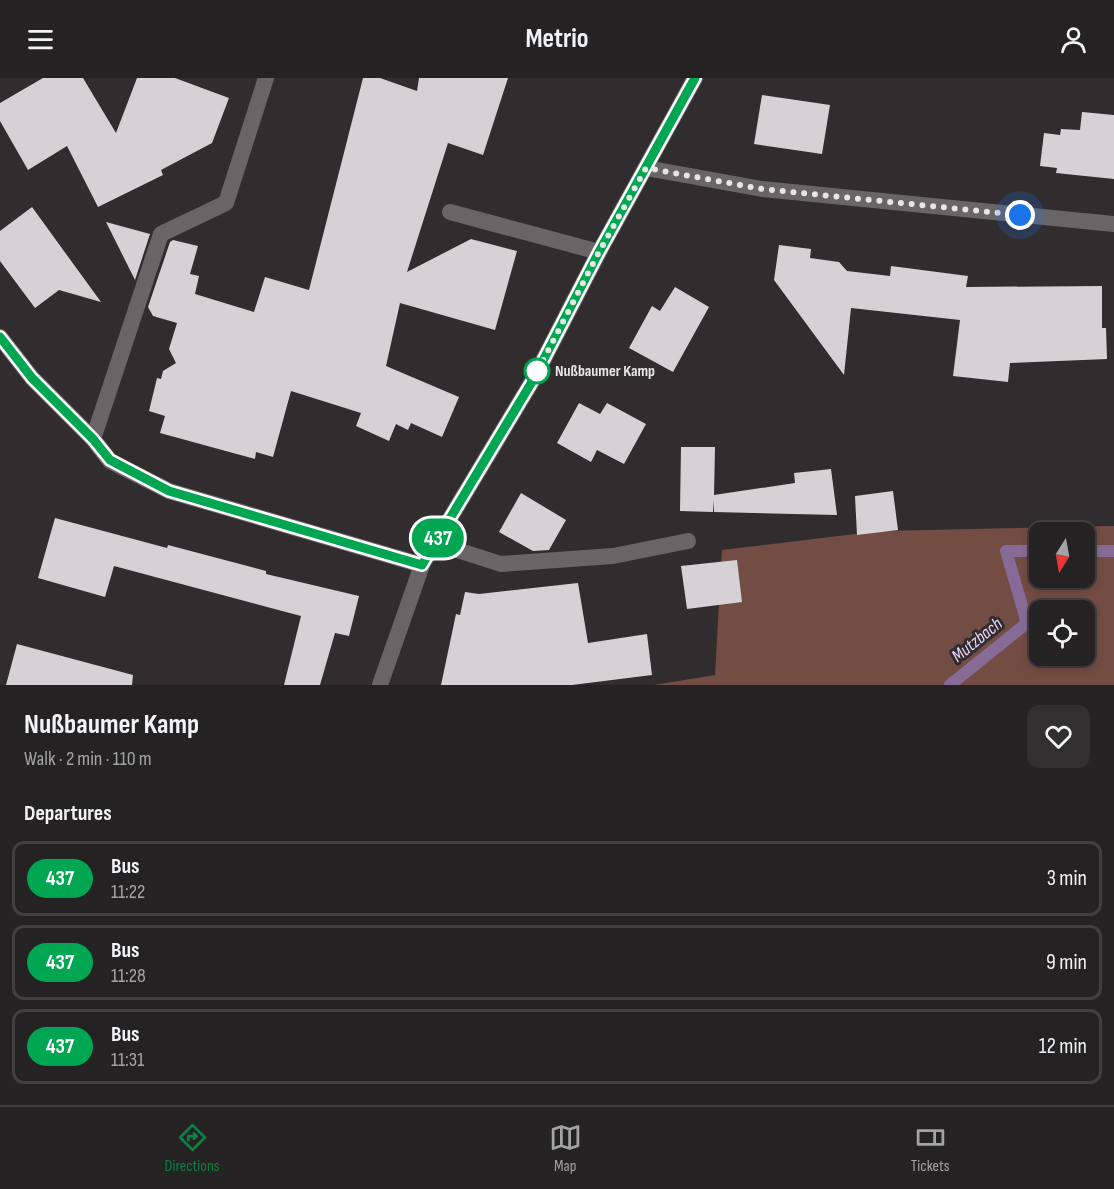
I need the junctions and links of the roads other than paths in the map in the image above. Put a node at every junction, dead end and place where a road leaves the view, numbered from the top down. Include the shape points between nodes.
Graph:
1 (266, 78) edge
2 (695, 78) edge
3 (646, 168) junction
4 (450, 212) dead end
5 (1114, 224) edge
6 (599, 252) junction
7 (0, 337) edge
8 (93, 439) junction
9 (688, 541) dead end
10 (435, 543) junction
11 (422, 565) junction
12 (380, 685) edge

1 - 8 street via 226,203 161,234
2 - 3 street
3 - 5 street via 762,189
3 - 6 street
4 - 6 street
6 - 10 street via 533,380
7 - 8 street via 32,378
8 - 11 street via 110,460 169,491
9 - 10 street via 613,556 501,564
10 - 11 street
11 - 12 street

